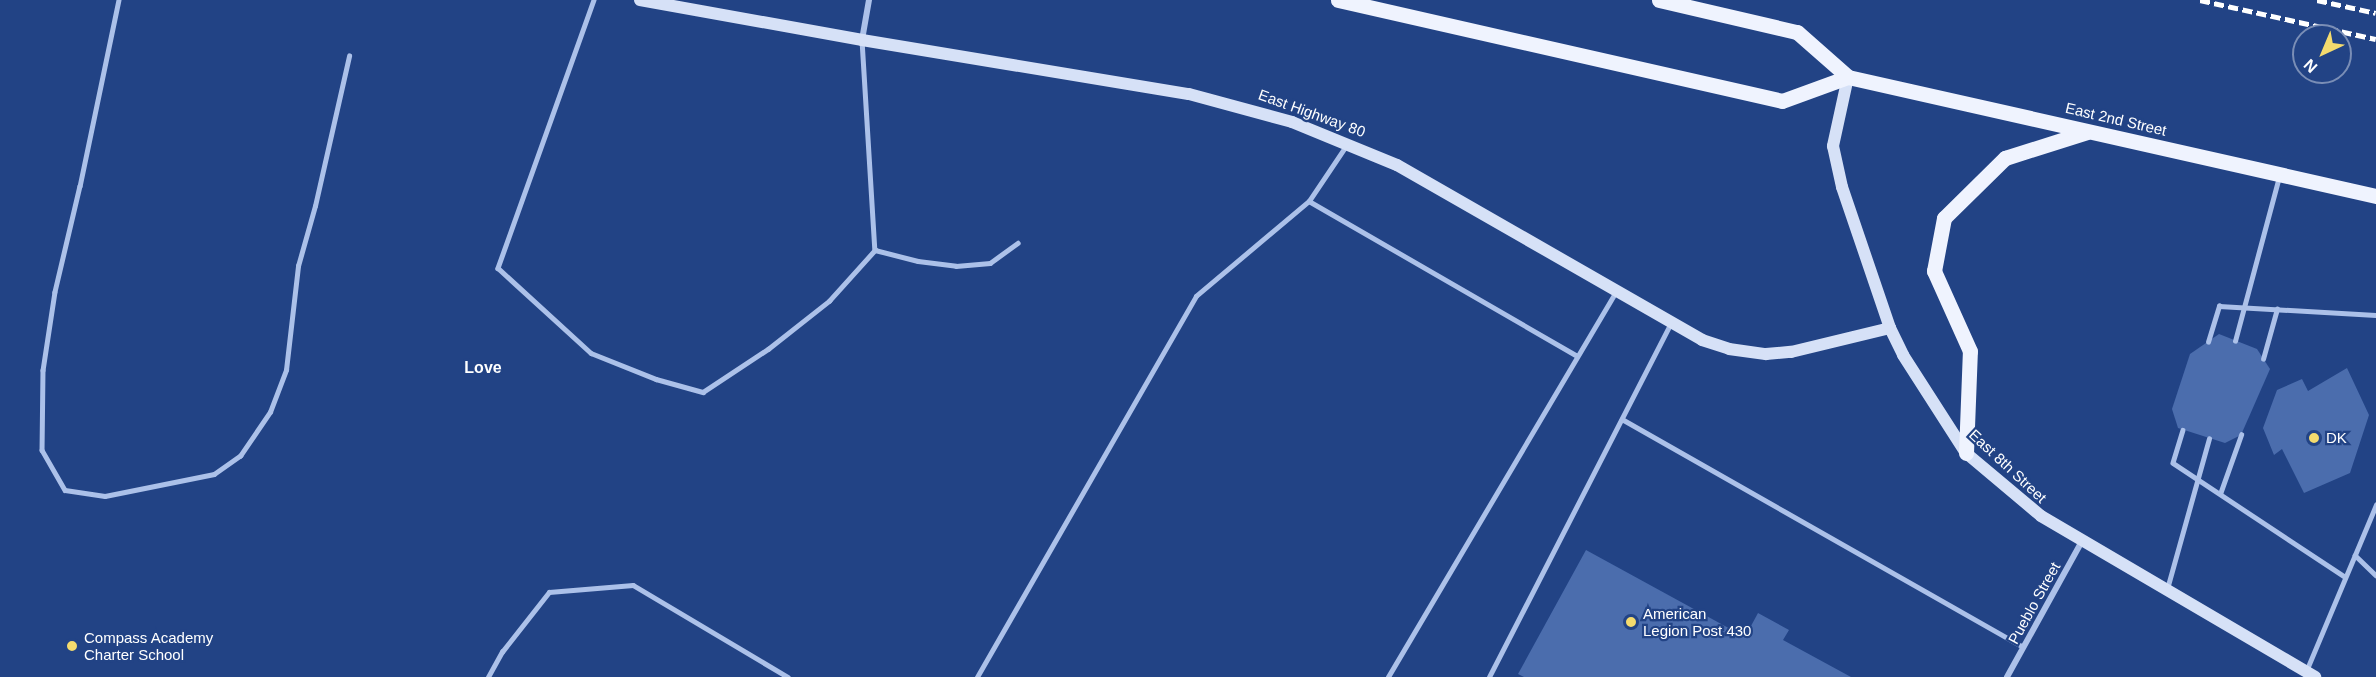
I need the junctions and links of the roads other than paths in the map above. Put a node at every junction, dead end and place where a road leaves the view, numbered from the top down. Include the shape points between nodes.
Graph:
1 (119, 0) edge
2 (594, 0) edge
3 (640, 0) edge
4 (869, 0) edge
5 (1338, 0) edge
6 (1659, 0) edge
7 (862, 40) junction
8 (349, 56) dead end
9 (1848, 77) junction
10 (2090, 131) junction
11 (1347, 144) junction
12 (2279, 174) junction
13 (2376, 196) edge
14 (1309, 201) junction
15 (1018, 243) dead end
16 (875, 250) junction
17 (1617, 291) junction
18 (2244, 307) junction
19 (2277, 309) junction
20 (2376, 315) edge
21 (1671, 322) junction
22 (1890, 328) junction
23 (2235, 340) dead end
24 (2208, 342) dead end
25 (1576, 355) junction
26 (2263, 359) dead end
27 (1622, 419) junction
28 (2183, 430) dead end
29 (2241, 435) dead end
30 (2209, 439) dead end
31 (1966, 453) junction
32 (2198, 479) junction
33 (2220, 494) junction
34 (2376, 505) edge
35 (2082, 541) junction
36 (2355, 555) junction
37 (2376, 575) edge
38 (2345, 577) junction
39 (2167, 590) junction
40 (2023, 647) junction
41 (2310, 674) edge
42 (488, 677) edge
43 (788, 677) edge
44 (977, 677) edge
45 (1388, 677) edge
46 (1489, 677) edge
47 (2007, 677) edge

1 - 8 lane via 55,292 43,370 42,450 65,490 105,496 214,474 240,456 270,412 286,370 298,266
2 - 16 lane via 498,268 591,353 703,392 768,349 829,301
3 - 7 street, East Highway 80
4 - 7 street
5 - 9 main road via 1782,100
6 - 9 main road via 1797,32
7 - 11 street, East Highway 80 via 1189,94 1292,122
7 - 16 lane
9 - 10 main road, East 2nd Street
9 - 22 street, East 8th Street via 1833,146 1842,187
10 - 12 main road, East 2nd Street
10 - 31 main road via 2005,158 1944,218 1934,271 1970,351
11 - 14 lane
11 - 17 street, East Highway 80 via 1451,194
12 - 13 main road, East 2nd Street
12 - 18 lane
14 - 25 lane
14 - 44 lane via 1196,296
15 - 16 lane via 990,263 956,266
17 - 21 street, East Highway 80
17 - 25 lane
18 - 19 lane
18 - 23 lane
18 - 24 lane via 2219,306
19 - 20 lane
19 - 26 lane
21 - 22 street, East Highway 80 via 1702,340 1729,349 1766,354 1791,352
21 - 27 lane
22 - 31 street, East 8th Street
25 - 45 lane
27 - 40 lane
27 - 46 lane
28 - 32 lane via 2173,463
29 - 33 lane
30 - 32 lane
31 - 35 street, East 8th Street via 2023,503
32 - 33 lane
32 - 39 lane
33 - 38 lane
34 - 36 lane
35 - 39 street, East 8th Street
35 - 40 street, Pueblo Street
36 - 37 lane
36 - 38 lane
38 - 41 lane
39 - 41 street, East 8th Street
40 - 47 street, Pueblo Street
42 - 43 lane via 502,651 549,592 633,585

